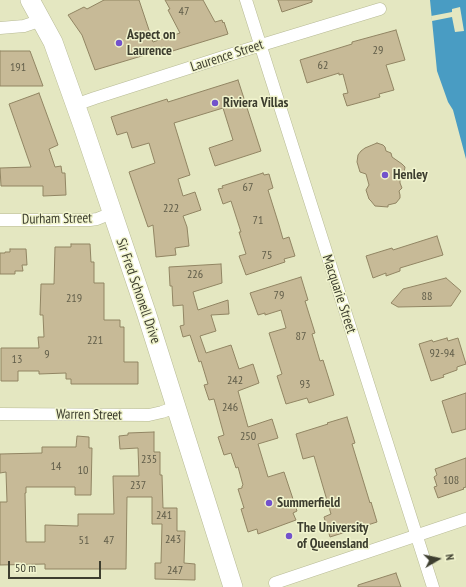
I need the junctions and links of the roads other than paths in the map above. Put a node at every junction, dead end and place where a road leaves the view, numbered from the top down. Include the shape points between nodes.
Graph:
1 (30, 0) edge
2 (246, 0) edge
3 (380, 9) dead end
4 (42, 20) junction
5 (0, 28) edge
6 (260, 45) junction
7 (75, 105) junction
8 (112, 213) junction
9 (0, 220) edge
10 (176, 407) junction
11 (0, 414) edge
12 (466, 519) edge
13 (417, 535) junction
14 (275, 583) dead end
15 (233, 587) edge
16 (433, 587) edge

1 - 4 main road, Sir Fred Schonell Drive
2 - 6 street, Macquarie Street
3 - 6 street, Laurence Street
4 - 5 street via 24,26
4 - 7 main road, Sir Fred Schonell Drive via 53,42
6 - 7 street, Laurence Street
6 - 13 street, Macquarie Street
7 - 8 main road, Sir Fred Schonell Drive
8 - 9 street, Durham Street via 90,220
8 - 10 main road, Sir Fred Schonell Drive
10 - 11 street, Warren Street via 149,415
10 - 15 main road, Sir Fred Schonell Drive
12 - 13 street
13 - 14 street
13 - 16 street, Macquarie Street

